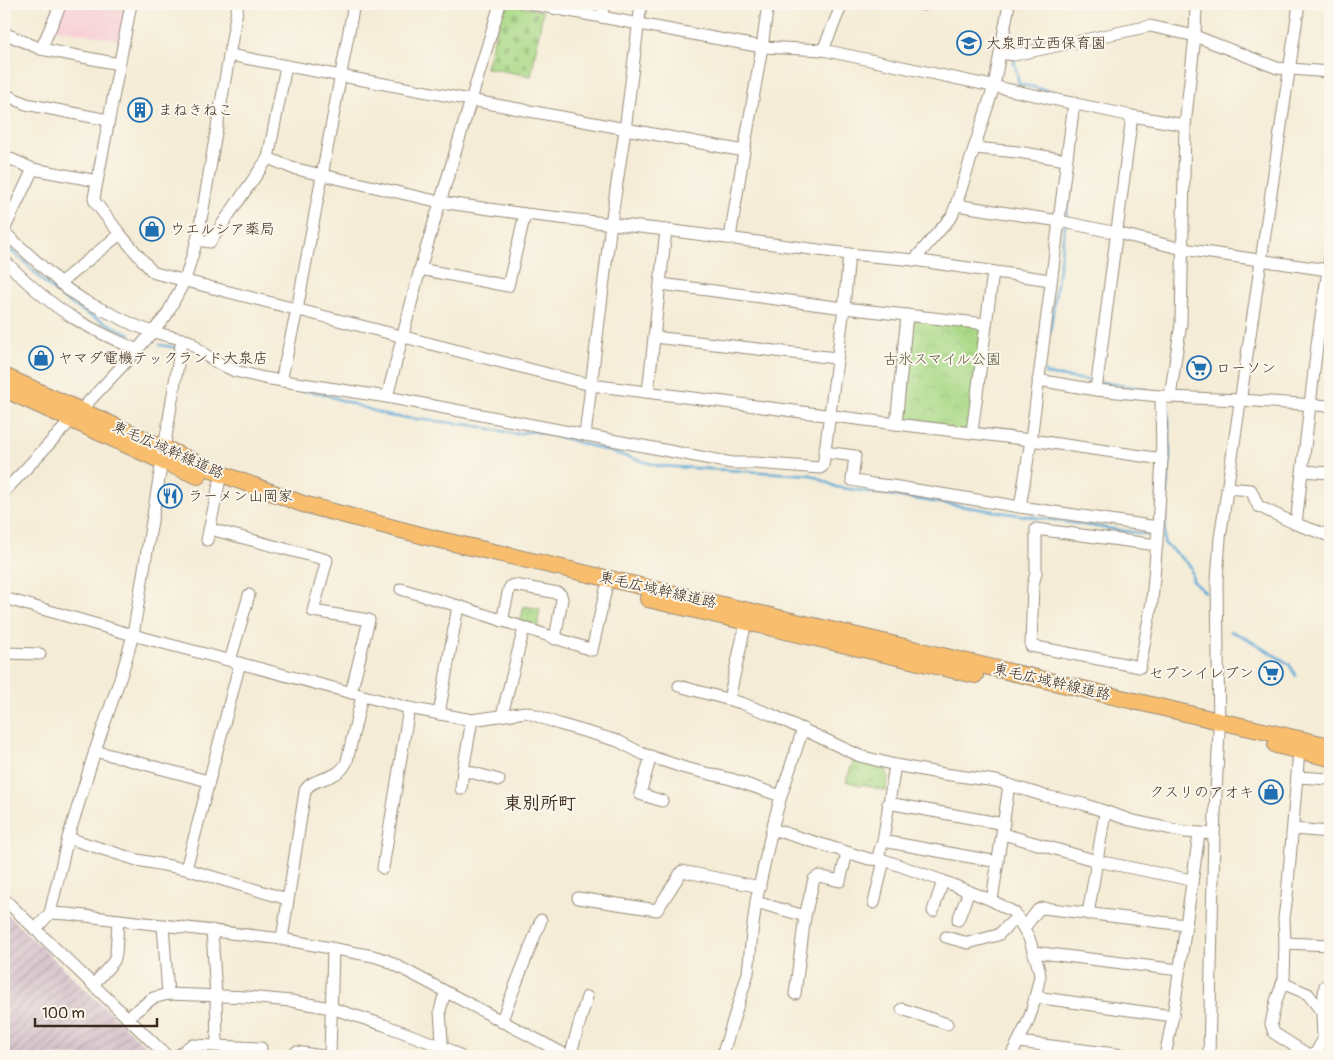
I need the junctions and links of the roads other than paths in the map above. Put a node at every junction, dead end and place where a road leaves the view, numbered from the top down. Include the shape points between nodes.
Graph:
1 (61, 4) edge
2 (131, 4) edge
3 (238, 4) edge
4 (354, 4) edge
5 (500, 4) edge
6 (532, 4) edge
7 (604, 4) edge
8 (641, 4) edge
9 (768, 4) edge
10 (842, 4) edge
11 (1009, 4) edge
12 (1196, 4) edge
13 (1299, 4) edge
14 (602, 17) junction
15 (638, 23) junction
16 (4, 33) edge
17 (1195, 36) junction
18 (762, 47) junction
19 (41, 49) junction
20 (823, 50) junction
21 (1000, 53) junction
22 (229, 55) junction
23 (119, 64) junction
24 (286, 66) junction
25 (1290, 69) junction
26 (1330, 72) edge
27 (340, 76) junction
28 (994, 86) junction
29 (4, 94) edge
30 (471, 101) junction
31 (1074, 103) junction
32 (1132, 116) junction
33 (108, 120) junction
34 (1185, 125) junction
35 (625, 130) junction
36 (974, 148) junction
37 (744, 151) junction
38 (4, 156) edge
39 (268, 158) junction
40 (1066, 160) junction
41 (32, 169) junction
42 (322, 174) junction
43 (97, 181) junction
44 (440, 202) junction
45 (956, 206) junction
46 (525, 214) junction
47 (1059, 221) junction
48 (611, 224) junction
49 (666, 230) junction
50 (4, 231) edge
51 (1117, 233) junction
52 (120, 234) junction
53 (730, 238) junction
54 (197, 240) junction
55 (1183, 249) junction
56 (850, 254) junction
57 (1330, 257) edge
58 (4, 260) edge
59 (914, 260) junction
60 (1261, 260) junction
61 (420, 269) junction
62 (1328, 270) junction
63 (993, 272) junction
64 (185, 280) junction
65 (1050, 280) junction
66 (60, 283) junction
67 (661, 284) junction
68 (844, 308) junction
69 (297, 310) junction
70 (907, 315) junction
71 (986, 324) junction
72 (153, 332) junction
73 (404, 337) junction
74 (654, 337) junction
75 (1318, 337) junction
76 (1330, 337) edge
77 (182, 339) junction
78 (137, 350) junction
79 (836, 358) junction
80 (4, 376) edge
81 (281, 380) junction
82 (1038, 380) junction
83 (591, 385) junction
84 (4, 389) edge
85 (1096, 390) junction
86 (648, 392) junction
87 (1166, 396) junction
88 (387, 397) junction
89 (1240, 400) junction
90 (1310, 405) junction
91 (1330, 406) edge
92 (75, 416) junction
93 (829, 416) junction
94 (896, 424) junction
95 (972, 432) junction
96 (584, 435) junction
97 (1031, 440) junction
98 (824, 452) junction
99 (163, 455) junction
100 (1162, 459) junction
101 (1303, 471) junction
102 (1330, 473) edge
103 (219, 484) junction
104 (1227, 488) junction
105 (4, 492) edge
106 (1020, 507) junction
107 (1296, 524) junction
108 (1158, 527) junction
109 (1330, 536) edge
110 (1157, 545) junction
111 (401, 589) dead end
112 (606, 589) junction
113 (249, 595) dead end
114 (4, 598) edge
115 (458, 606) junction
116 (502, 621) junction
117 (746, 622) junction
118 (524, 628) junction
119 (133, 635) junction
120 (554, 638) junction
121 (5, 653) edge
122 (40, 654) dead end
123 (234, 662) junction
124 (679, 686) dead end
125 (357, 695) junction
126 (729, 699) junction
127 (409, 708) junction
128 (439, 714) junction
129 (502, 715) junction
130 (472, 720) junction
131 (1219, 726) junction
132 (803, 729) junction
133 (1330, 746) edge
134 (1299, 751) junction
135 (95, 752) junction
136 (651, 756) junction
137 (1330, 758) edge
138 (895, 765) junction
139 (463, 770) junction
140 (1298, 777) junction
141 (1330, 779) edge
142 (499, 780) dead end
143 (208, 781) junction
144 (1009, 785) junction
145 (461, 790) dead end
146 (781, 796) junction
147 (662, 801) dead end
148 (888, 803) junction
149 (1107, 812) junction
150 (772, 829) junction
151 (1003, 829) junction
152 (1293, 829) junction
153 (1330, 832) edge
154 (1199, 834) junction
155 (1214, 834) junction
156 (68, 838) junction
157 (883, 841) junction
158 (848, 853) junction
159 (882, 860) junction
160 (1097, 861) junction
161 (998, 862) junction
162 (383, 868) dead end
163 (186, 869) junction
164 (1192, 880) junction
165 (944, 881) junction
166 (760, 886) junction
167 (969, 890) junction
168 (578, 898) dead end
169 (288, 899) junction
170 (4, 900) edge
171 (991, 900) junction
172 (756, 902) junction
173 (874, 903) dead end
174 (933, 911) dead end
175 (50, 913) junction
176 (1088, 914) junction
177 (805, 916) junction
178 (1018, 917) junction
179 (118, 920) junction
180 (541, 920) dead end
181 (958, 920) dead end
182 (163, 925) junction
183 (1185, 925) junction
184 (1024, 928) junction
185 (35, 930) junction
186 (212, 930) junction
187 (946, 937) dead end
188 (282, 938) junction
189 (1285, 943) junction
190 (1330, 945) edge
191 (333, 949) junction
192 (1033, 952) junction
193 (1179, 970) junction
194 (1282, 983) junction
195 (93, 985) junction
196 (1330, 985) edge
197 (446, 993) junction
198 (168, 994) junction
199 (795, 994) dead end
200 (216, 997) junction
201 (586, 997) dead end
202 (1035, 998) junction
203 (331, 1008) junction
204 (902, 1009) dead end
205 (1322, 1012) junction
206 (1173, 1016) junction
207 (127, 1018) junction
208 (501, 1022) junction
209 (947, 1024) dead end
210 (1326, 1040) edge
211 (1019, 1042) junction
212 (217, 1046) junction
213 (261, 1048) dead end
214 (296, 1052) dead end
215 (443, 1052) edge
216 (550, 1052) edge
217 (167, 1056) edge
218 (178, 1056) edge
219 (322, 1056) edge
220 (330, 1056) edge
221 (460, 1056) edge
222 (569, 1056) edge
223 (722, 1056) edge
224 (1011, 1056) edge
225 (1131, 1056) edge
226 (1165, 1056) edge
227 (1209, 1056) edge
228 (1312, 1056) edge

1 - 19 street
2 - 23 street
3 - 22 street
4 - 27 street
5 - 30 street
6 - 14 street
7 - 14 street
8 - 15 street
9 - 18 street
10 - 20 street
11 - 21 street
12 - 17 street
13 - 25 street
14 - 15 street
15 - 18 street
15 - 35 street
16 - 19 street
17 - 21 street via 1150,26 1014,54
17 - 25 street via 1277,68
17 - 34 street
18 - 20 street
18 - 37 street
19 - 23 street
20 - 28 street
21 - 28 street
22 - 24 street
22 - 54 street
23 - 33 street
24 - 27 street
24 - 39 street
25 - 26 street
25 - 60 street
27 - 30 street
27 - 42 street
28 - 31 street
28 - 36 street
29 - 33 street via 26,104
30 - 35 street
30 - 44 street
31 - 32 street
31 - 40 street
32 - 34 street
32 - 51 street
33 - 43 street
34 - 55 street
35 - 37 street
35 - 48 street
36 - 40 street
36 - 45 street
37 - 53 street
38 - 41 street
39 - 42 street via 292,168
39 - 54 street via 210,242
40 - 47 street
41 - 43 street
41 - 50 street
42 - 44 street
42 - 69 street
43 - 52 street via 94,198
44 - 46 street
44 - 61 street
45 - 47 street
45 - 59 street via 952,216
46 - 48 street
46 - 61 street via 508,286
47 - 51 street
47 - 65 street
48 - 49 street
48 - 83 street
49 - 53 street
49 - 67 street
50 - 66 street
51 - 55 street
51 - 85 street
52 - 64 street via 155,273
52 - 66 street
53 - 56 street
54 - 64 street
55 - 60 street
55 - 87 street via 1180,323
56 - 59 street
56 - 68 street
57 - 62 street
58 - 78 street via 66,313
59 - 63 street
60 - 62 street
60 - 89 street
61 - 73 street
62 - 75 street
63 - 65 street
63 - 71 street
64 - 69 street
64 - 72 street via 166,316
65 - 82 street
66 - 72 street via 85,302
67 - 68 street
67 - 74 street
68 - 70 street
68 - 79 street
69 - 73 street
69 - 81 street
70 - 71 street
70 - 94 street
71 - 95 street
72 - 77 street
72 - 78 street
73 - 83 street
73 - 88 street
74 - 79 street
74 - 86 street
75 - 76 street
75 - 90 street
77 - 81 street via 235,371
77 - 99 street
78 - 92 street
79 - 93 street
80 - 92 highway, 東毛広域幹線道路
81 - 88 street
82 - 85 street
82 - 97 street
83 - 86 street
83 - 96 street
84 - 92 highway, 東毛広域幹線道路
85 - 87 street
86 - 93 street
87 - 89 street
87 - 100 street
88 - 96 street
89 - 90 street
89 - 104 street
90 - 91 street
90 - 101 street
92 - 99 highway, 東毛広域幹線道路
92 - 105 street
93 - 94 street
93 - 98 street
94 - 95 street
95 - 97 street
96 - 98 street via 732,463 820,468
97 - 100 street
97 - 106 street
98 - 106 street via 855,456 852,480
99 - 103 highway, 東毛広域幹線道路
99 - 119 street
99 - 131 highway, 東毛広域幹線道路 via 303,504 432,538 866,638
100 - 108 street
101 - 102 street
101 - 107 street
103 - 112 highway, 東毛広域幹線道路 via 343,526
103 - 125 street via 208,535 327,560 312,610 369,620
104 - 107 street via 1251,490 1258,506
104 - 131 street via 1217,581
106 - 108 street
107 - 109 street
108 - 110 street
110 - 110 street via 1152,602 1140,667 1031,646 1036,529
111 - 115 street
112 - 117 highway, 東毛広域幹線道路
112 - 120 street via 592,650
113 - 123 street via 232,654
114 - 119 street
115 - 116 street
115 - 128 street
116 - 118 street
116 - 120 street via 511,586 558,593 562,599
117 - 126 street
117 - 131 highway, 東毛広域幹線道路
118 - 120 street
118 - 129 street
119 - 123 street
119 - 135 street
121 - 122 street
123 - 125 street
123 - 143 street
124 - 126 street
125 - 127 street
125 - 169 street via 343,770 307,787
126 - 132 street
127 - 128 street
127 - 162 street
128 - 130 street
129 - 130 street
129 - 136 street via 526,712 601,735
130 - 139 street
131 - 133 highway, 東毛広域幹線道路
131 - 134 highway, 東毛広域幹線道路
131 - 155 street
132 - 138 street via 860,756
132 - 146 street
134 - 137 highway, 東毛広域幹線道路
134 - 140 street
135 - 143 street
135 - 156 street
136 - 146 street
136 - 147 street via 640,794
138 - 144 street
138 - 148 street
139 - 142 street
139 - 145 street
140 - 141 street
140 - 152 street
143 - 163 street
144 - 149 street
144 - 151 street
146 - 150 street
148 - 151 street
148 - 157 street
149 - 154 street
149 - 160 street
150 - 158 street
150 - 166 street
151 - 160 street
151 - 161 street
152 - 153 street
152 - 189 street via 1284,918
154 - 155 street
154 - 164 street
155 - 227 street
156 - 163 street via 137,860
156 - 175 street
157 - 159 street via 879,853
157 - 161 street
158 - 159 street
158 - 177 street via 840,881 819,876 814,879
159 - 165 street
159 - 173 street
160 - 164 street
160 - 176 street
161 - 171 street
163 - 169 street
164 - 183 street
165 - 167 street
165 - 174 street
166 - 168 street via 682,871 657,910
166 - 172 street
167 - 171 street
167 - 181 street
169 - 188 street
170 - 185 street
171 - 178 street
172 - 177 street
172 - 223 street via 748,973
175 - 179 street
175 - 185 street
176 - 183 street
176 - 184 street via 1040,909
177 - 199 street
178 - 184 street
178 - 187 street via 998,935 968,943
179 - 182 street
179 - 195 street via 114,961
180 - 208 street
182 - 186 street
182 - 198 street
183 - 193 street
184 - 192 street
185 - 195 street
186 - 188 street
186 - 200 street
188 - 191 street
189 - 190 street
189 - 194 street
191 - 197 street via 386,960
191 - 203 street
192 - 193 street
192 - 202 street via 1040,976
193 - 206 street
194 - 205 street via 1308,994
194 - 228 street via 1271,1024 1274,1033
195 - 207 street
196 - 205 street via 1325,986
197 - 208 street
197 - 215 street via 440,1011
198 - 200 street
198 - 207 street via 153,998
200 - 203 street via 291,1000
200 - 212 street
201 - 222 street
202 - 206 street
202 - 211 street
203 - 215 street via 384,1026
203 - 220 street
204 - 209 street
205 - 210 street
206 - 226 street
207 - 217 street
208 - 216 street
210 - 228 street
211 - 224 street
211 - 225 street
212 - 213 street
212 - 218 street via 193,1045
214 - 219 street
215 - 221 street
216 - 222 street

